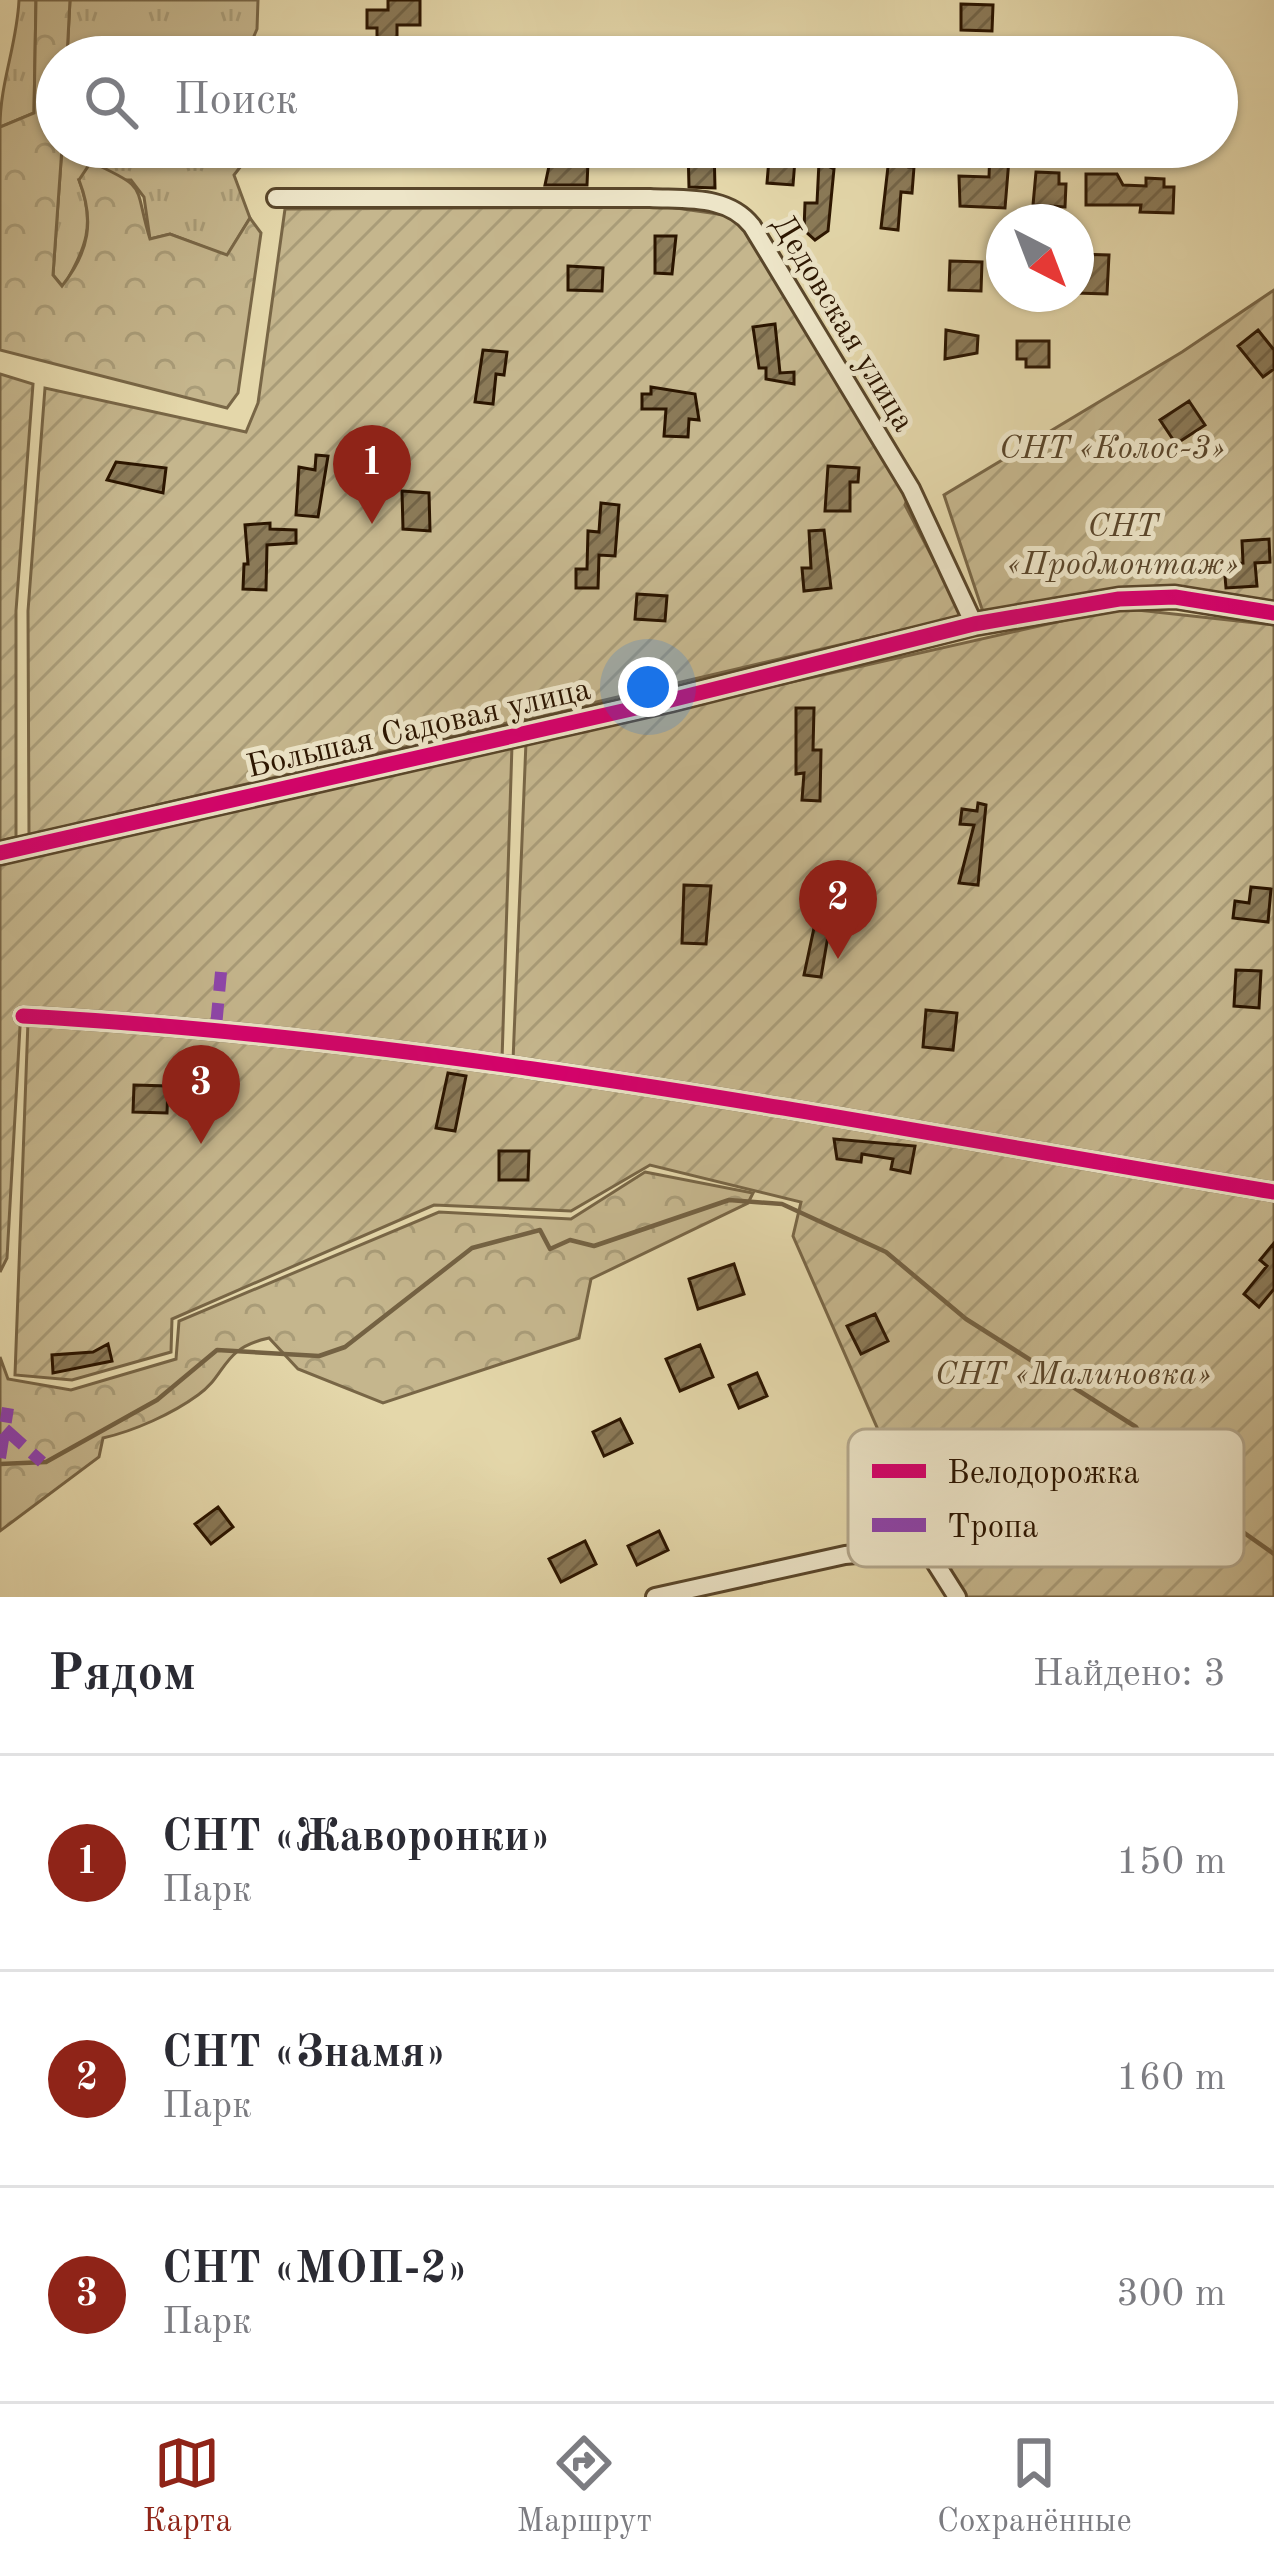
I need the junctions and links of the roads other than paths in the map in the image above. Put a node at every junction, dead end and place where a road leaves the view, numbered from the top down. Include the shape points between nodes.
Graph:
1 (276, 198) dead end
2 (1274, 613) edge
3 (974, 624) junction
4 (0, 853) edge
5 (23, 1016) dead end
6 (1274, 1192) edge
7 (848, 1555) edge
8 (938, 1567) edge
9 (655, 1597) edge
10 (957, 1597) edge

1 - 3 street, Дедовская улица via 686,200 735,210 911,488
2 - 3 street, Большая Садовая улица via 1175,597 1119,599
3 - 4 street, Большая Садовая улица
5 - 6 street via 240,1029 667,1090
7 - 9 street
8 - 10 street

